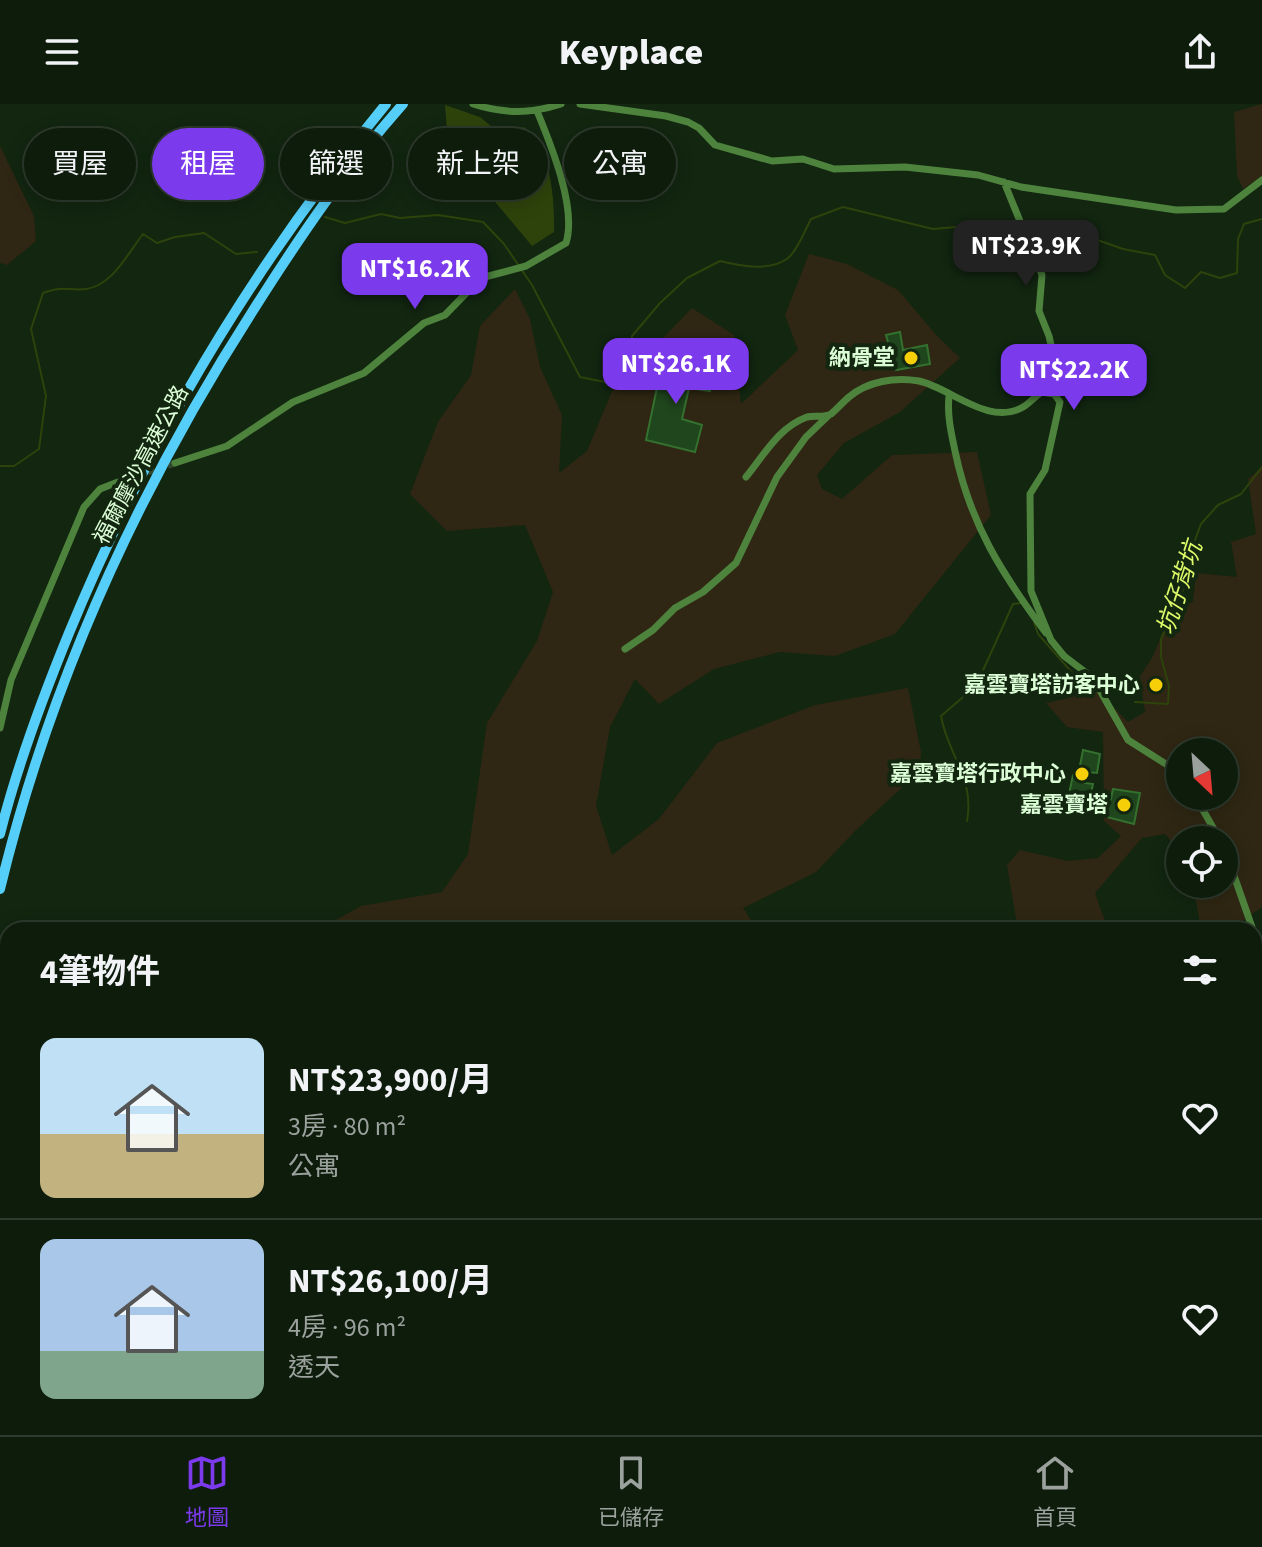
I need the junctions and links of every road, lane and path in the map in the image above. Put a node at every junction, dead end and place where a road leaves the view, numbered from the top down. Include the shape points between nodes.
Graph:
1 (386, 104) edge
2 (403, 104) edge
3 (473, 104) edge
4 (561, 104) edge
5 (580, 104) edge
6 (537, 111) junction
7 (1262, 180) edge
8 (1004, 182) junction
9 (1054, 394) junction
10 (949, 396) junction
11 (828, 416) junction
12 (175, 463) tunnel mouth
13 (746, 477) dead end
14 (118, 482) tunnel mouth
15 (1051, 640) junction
16 (625, 649) dead end
17 (0, 728) edge
18 (1166, 764) edge
19 (0, 834) edge
20 (1238, 887) edge
21 (0, 889) edge
22 (1250, 922) edge

1 - 19 highway, 福爾摩沙高速公路 via 274,250 148,458 47,688
2 - 21 highway, 福爾摩沙高速公路 via 286,258 162,465 111,565 59,693 18,815
3 - 6 street via 498,112
4 - 6 street
5 - 8 street via 688,122 715,145 772,161 803,159 834,169 905,167
6 - 12 street via 556,156 569,214 566,243 526,266 481,278 445,315 424,323 364,373 293,402 227,446
7 - 8 street via 1237,202 1207,211 1147,207
8 - 9 street via 1042,275 1039,311 1057,372
9 - 10 street via 1042,392 1008,411 977,408
9 - 15 street via 1060,402 1048,459 1030,494 1031,591
10 - 11 street via 917,381 873,383
10 - 15 street via 947,414 972,512 1002,573
11 - 13 street via 808,417 785,430
11 - 16 street via 777,477 736,563
14 - 17 street via 100,489 84,507 11,680
15 - 18 street via 1093,678 1128,740
20 - 22 street

